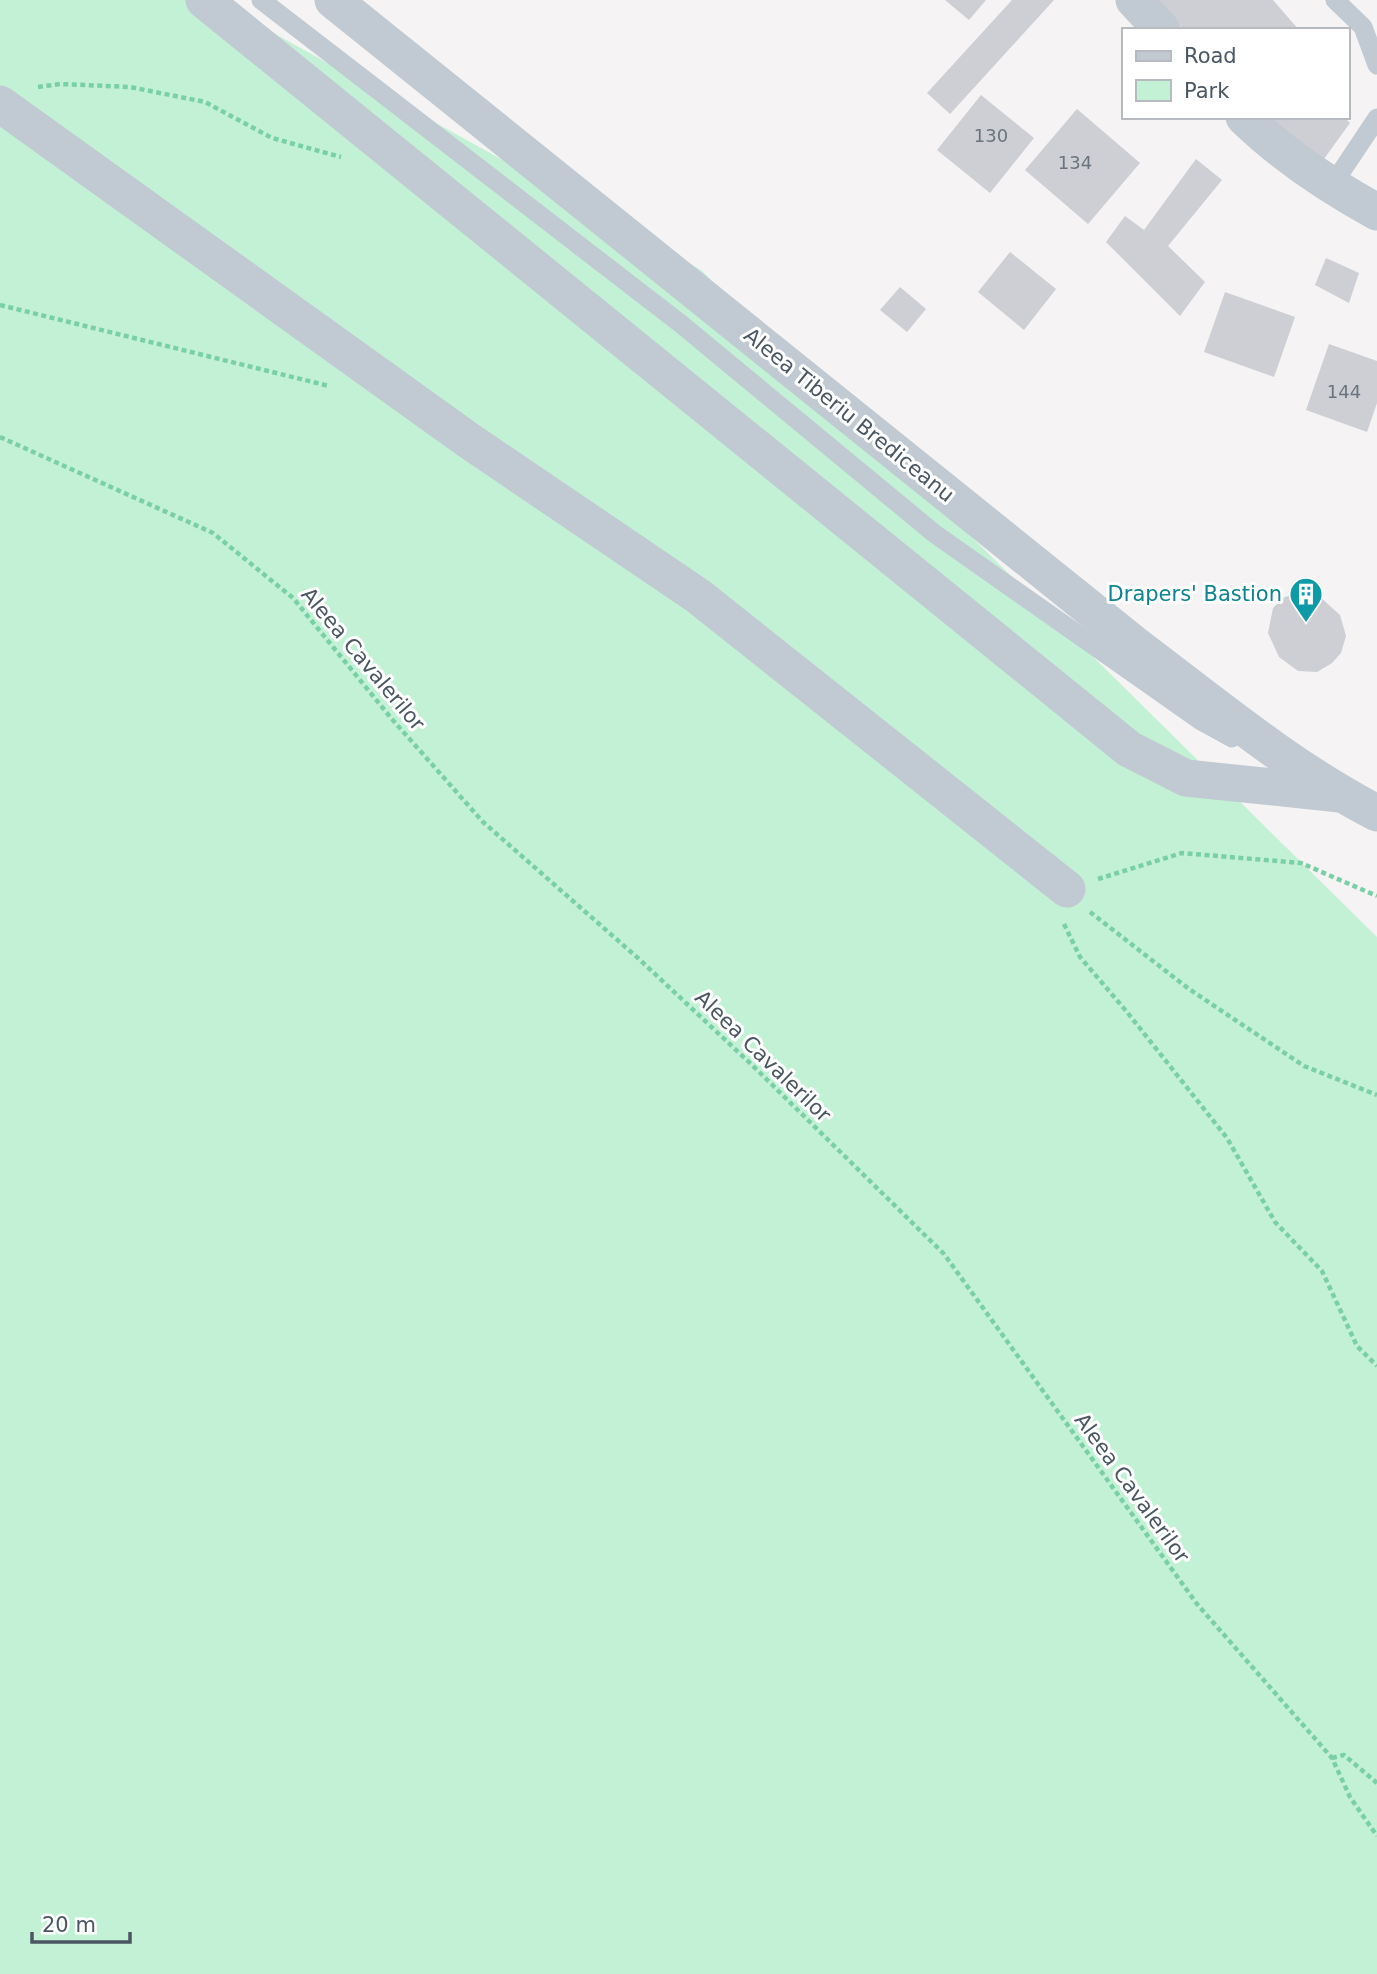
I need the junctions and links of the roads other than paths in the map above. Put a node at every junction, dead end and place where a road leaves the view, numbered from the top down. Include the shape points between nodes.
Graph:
1 (204, 0) edge
2 (261, 0) edge
3 (333, 0) edge
4 (1134, 0) edge
5 (1335, 0) edge
6 (1160, 28) edge
7 (1377, 65) edge
8 (0, 104) edge
9 (1377, 118) edge
10 (1246, 119) edge
11 (1331, 187) junction
12 (1377, 212) edge
13 (1305, 769) junction
14 (1377, 791) edge
15 (1340, 794) junction
16 (1377, 813) edge
17 (1067, 889) road end

1 - 15 street via 1129,749 1186,778
2 - 13 lane via 681,324 935,534 1201,721 1266,757
3 - 13 street, Aleea Tiberiu Brediceanu via 1134,644
4 - 6 street
5 - 7 lane via 1363,27
8 - 17 street via 468,440 698,596
9 - 11 lane
10 - 11 street
11 - 12 street
13 - 14 lane
13 - 15 street, Aleea Tiberiu Brediceanu
15 - 16 street, Aleea Tiberiu Brediceanu

